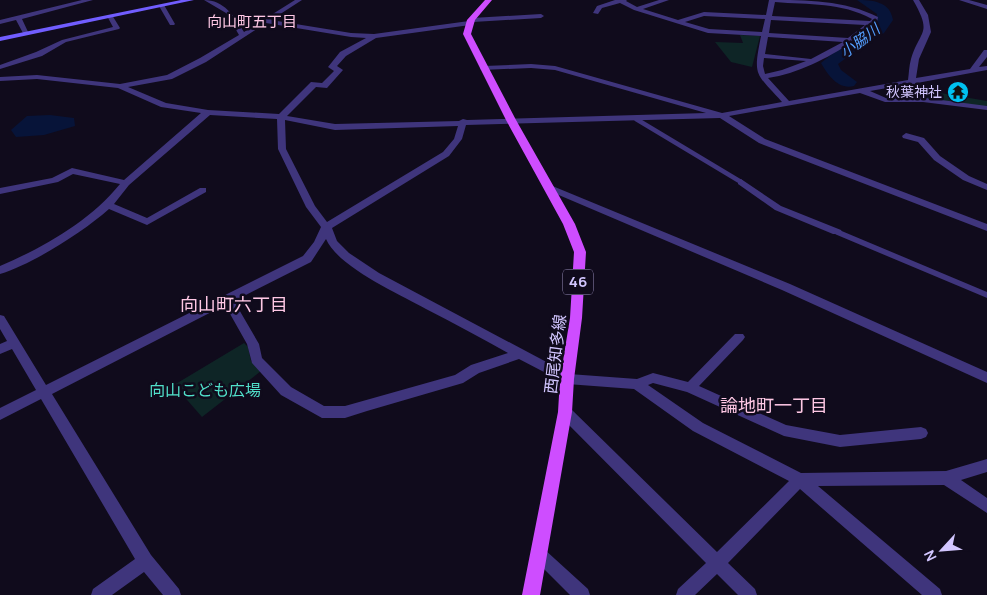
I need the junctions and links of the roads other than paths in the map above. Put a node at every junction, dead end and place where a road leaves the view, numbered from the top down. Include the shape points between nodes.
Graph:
1 (69, 0) edge
2 (90, 0) edge
3 (191, 0) edge
4 (206, 0) edge
5 (298, 0) edge
6 (489, 0) edge
7 (621, 0) edge
8 (666, 0) edge
9 (772, 0) edge
10 (776, 0) edge
11 (916, 0) edge
12 (962, 0) edge
13 (78, 3) junction
14 (162, 6) junction
15 (987, 7) edge
16 (636, 9) junction
17 (596, 13) dead end
18 (110, 16) junction
19 (541, 16) dead end
20 (770, 17) junction
21 (18, 18) junction
22 (266, 21) junction
23 (0, 22) edge
24 (471, 22) junction
25 (677, 22) junction
26 (871, 23) junction
27 (172, 24) dead end
28 (26, 34) junction
29 (765, 35) junction
30 (243, 36) junction
31 (374, 36) junction
32 (0, 39) edge
33 (849, 40) junction
34 (987, 52) edge
35 (761, 56) junction
36 (813, 60) junction
37 (0, 67) edge
38 (484, 68) junction
39 (987, 68) edge
40 (973, 70) junction
41 (763, 76) junction
42 (0, 78) edge
43 (912, 82) junction
44 (120, 86) junction
45 (860, 90) junction
46 (923, 100) junction
47 (787, 103) junction
48 (987, 108) edge
49 (208, 112) junction
50 (722, 115) junction
51 (281, 117) junction
52 (636, 119) junction
53 (511, 120) junction
54 (463, 121) junction
55 (906, 136) dead end
56 (126, 182) junction
57 (741, 182) joint
58 (987, 187) edge
59 (550, 188) junction
60 (204, 190) dead end
61 (0, 191) edge
62 (108, 205) junction
63 (326, 227) junction
64 (987, 228) edge
65 (837, 232) joint
66 (0, 270) edge
67 (987, 294) edge
68 (227, 298) junction
69 (0, 319) edge
70 (739, 337) dead end
71 (13, 343) junction
72 (0, 349) edge
73 (520, 354) junction
74 (987, 378) edge
75 (567, 379) junction
76 (637, 384) junction
77 (690, 388) junction
78 (44, 391) junction
79 (565, 412) junction
80 (0, 414) edge
81 (921, 433) dead end
82 (987, 465) edge
83 (946, 478) junction
84 (800, 480) junction
85 (987, 506) edge
86 (538, 554) junction
87 (145, 561) junction
88 (717, 563) junction
89 (99, 595) edge
90 (173, 595) edge
91 (531, 595) edge
92 (582, 595) edge
93 (684, 595) edge
94 (749, 595) edge
95 (934, 595) edge

1 - 13 street
2 - 13 street
3 - 14 main road
4 - 30 street via 228,12
5 - 22 street
6 - 24 main road
7 - 16 street
7 - 17 street via 599,7
8 - 16 street
9 - 20 street
10 - 26 street via 849,5 876,18
11 - 43 street via 926,15 928,32 915,59
12 - 15 street
13 - 21 street
14 - 18 main road
14 - 27 street
16 - 25 street
18 - 28 main road
18 - 37 street via 117,28 64,41 39,54
19 - 24 street
20 - 25 street via 704,14
20 - 26 street
20 - 29 street
21 - 23 street
21 - 28 street
22 - 30 street
22 - 31 street
24 - 31 street
24 - 38 main road, 西尾知多線 / 46 via 467,34
25 - 29 street via 708,31
26 - 33 street
28 - 32 main road
29 - 33 street
29 - 35 street
30 - 44 street via 170,77
31 - 51 street via 343,54 332,67 339,70 324,86 314,84
33 - 36 street
34 - 40 street
35 - 36 street
35 - 41 street via 759,66
36 - 41 street
38 - 50 street via 554,68
38 - 53 main road, 西尾知多線 / 46
39 - 40 street
40 - 43 street
41 - 47 street
42 - 44 street via 37,77
43 - 45 street
43 - 46 street
44 - 49 street via 164,105
45 - 46 street via 885,100
45 - 47 street
46 - 48 street
47 - 50 street
49 - 51 street
49 - 56 street
50 - 52 street
50 - 64 street via 762,140
51 - 54 street via 335,127
51 - 63 street via 282,149 311,207
52 - 53 street
52 - 57 lane
53 - 54 street
53 - 59 main road, 西尾知多線 / 46
54 - 63 street via 458,139 446,154
55 - 58 street via 921,140 937,158 966,178
56 - 61 street via 72,171 55,180
56 - 62 street
57 - 65 street via 778,208
59 - 74 street via 786,287
59 - 75 main road, 西尾知多線 / 46 via 580,252 576,318
60 - 62 street via 147,222
62 - 66 street via 89,221 26,259
63 - 68 street via 319,243 306,259
63 - 73 street via 344,256
65 - 67 lane
68 - 73 street via 253,344 256,360 286,391 322,412 344,412 367,406 459,379 475,369
68 - 78 street
69 - 71 street
70 - 77 street
71 - 72 street
71 - 78 street
73 - 75 street
75 - 76 street
75 - 79 main road, 西尾知多線 / 46
76 - 77 street via 653,378
76 - 84 street via 698,427
77 - 81 street via 784,430 840,441
78 - 80 street
78 - 87 street
79 - 86 main road, 西尾知多線 / 46
79 - 88 street
82 - 83 street
83 - 84 street
83 - 85 street
84 - 88 street
84 - 95 street
86 - 91 main road, 西尾知多線 / 46
86 - 92 street
87 - 89 street
87 - 90 street
88 - 93 street
88 - 94 street

